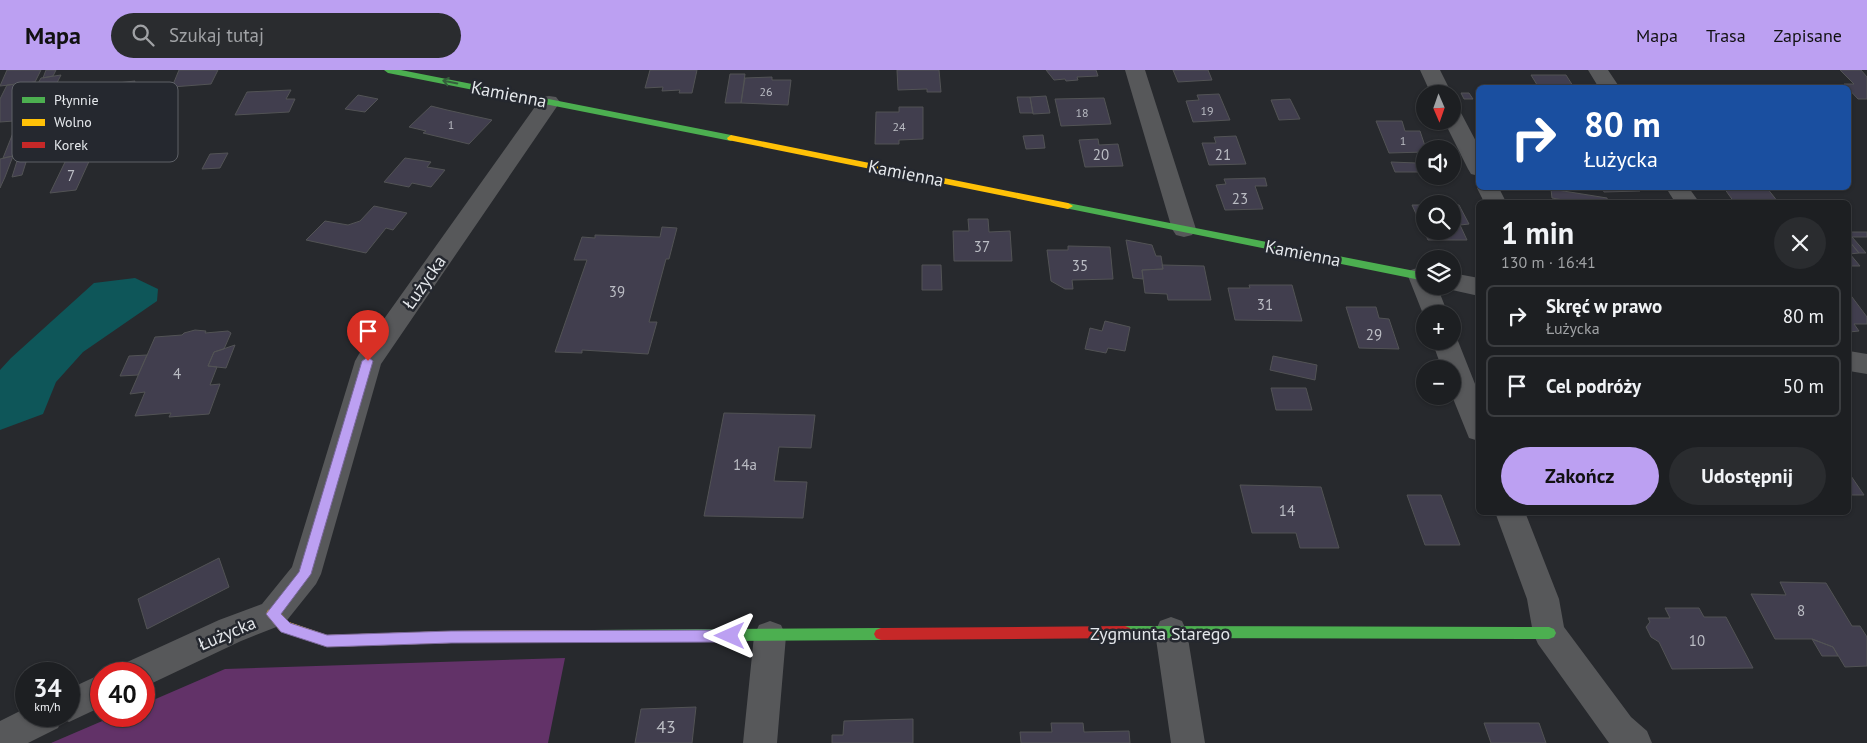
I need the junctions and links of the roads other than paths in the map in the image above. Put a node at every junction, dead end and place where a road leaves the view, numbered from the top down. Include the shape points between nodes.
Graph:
1 (388, 70) edge
2 (1135, 70) edge
3 (1430, 70) edge
4 (1598, 70) edge
5 (1438, 85) edge
6 (1608, 85) edge
7 (549, 102) junction
8 (1459, 130) edge
9 (1476, 163) edge
10 (1184, 229) junction
11 (1416, 276) edge
12 (1461, 284) edge
13 (1476, 286) edge
14 (1448, 350) edge
15 (1851, 361) edge
16 (1867, 364) edge
17 (1476, 422) edge
18 (1511, 515) edge
19 (273, 614) junction
20 (1172, 632) junction
21 (1549, 634) junction
22 (770, 636) junction
23 (155, 665) edge
24 (24, 727) edge
25 (0, 739) edge
26 (760, 743) edge
27 (1188, 743) edge
28 (1635, 743) edge

7 -> 1 street, Kamienna
2 - 10 street
3 - 5 street
4 - 6 street
7 - 10 street, Kamienna
7 - 19 street, Łużycka via 368,361 305,574
8 - 9 street
10 - 11 street, Kamienna
12 - 13 street
14 - 17 street
15 - 16 street
18 - 21 street via 1543,599
19 - 22 street, Zygmunta Starego via 286,627 327,641 451,637
19 - 23 street, Łużycka via 230,630
20 - 21 street, Zygmunta Starego
20 - 22 street, Zygmunta Starego
20 - 27 street
21 - 28 street via 1619,729
22 - 26 street
24 - 25 street

